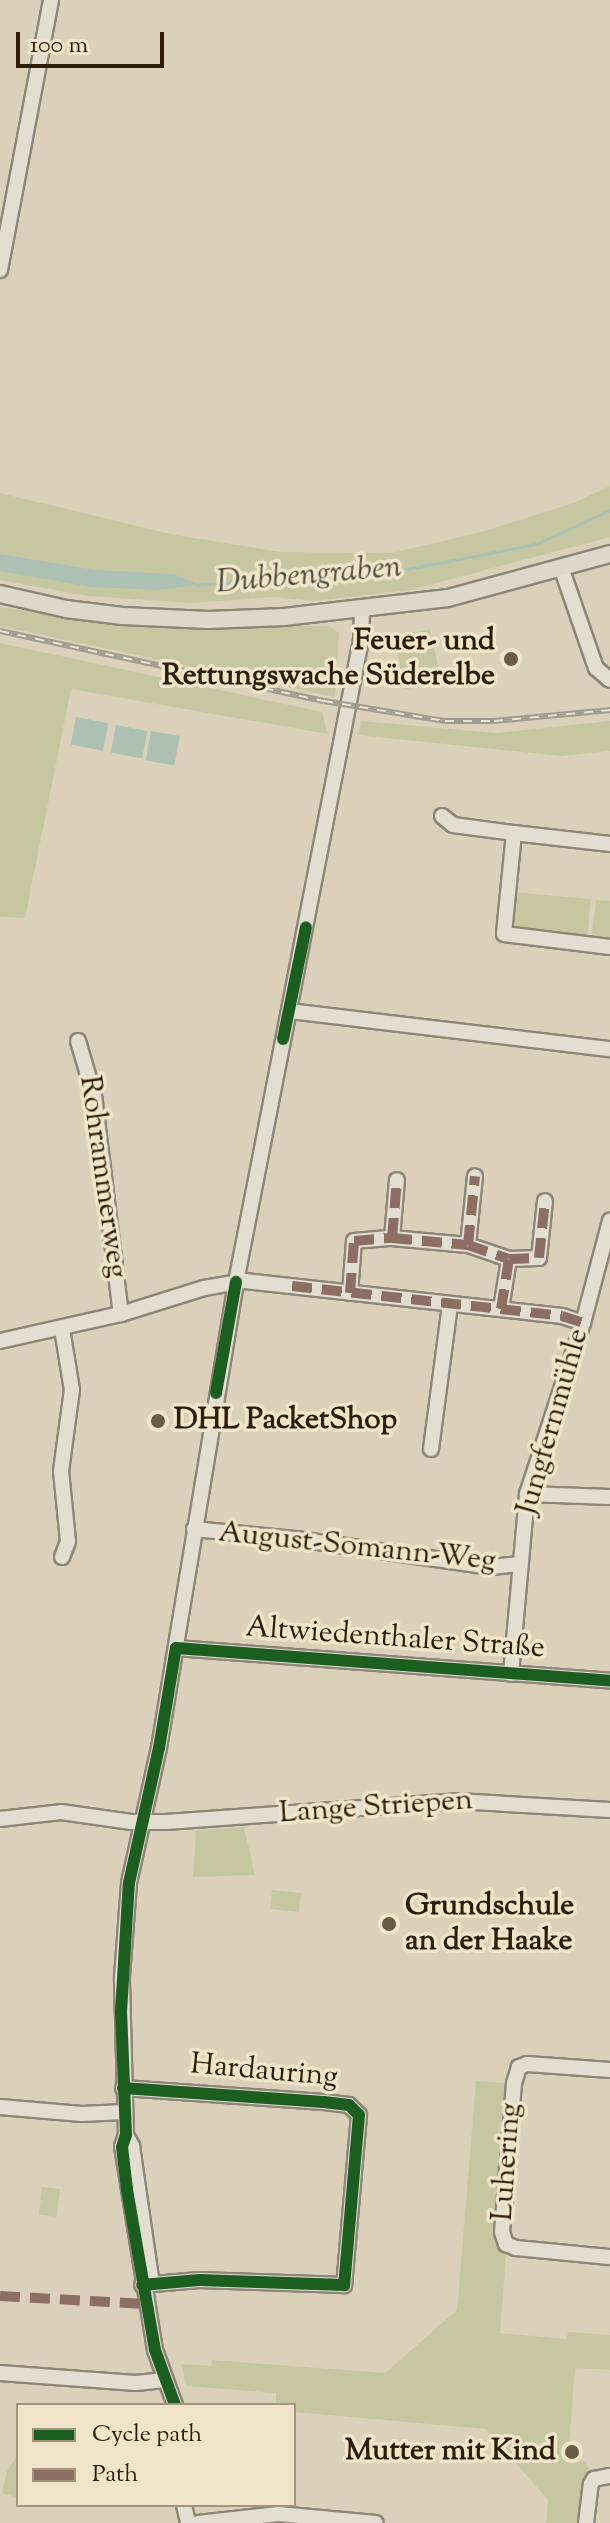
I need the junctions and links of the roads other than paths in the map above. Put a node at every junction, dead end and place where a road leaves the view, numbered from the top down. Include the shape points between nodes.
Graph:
1 (51, 0) edge
2 (0, 270) edge
3 (610, 554) edge
4 (562, 570) junction
5 (0, 594) edge
6 (362, 610) junction
7 (610, 680) edge
8 (442, 816) dead end
9 (514, 833) junction
10 (610, 844) edge
11 (610, 947) edge
12 (289, 1011) junction
13 (78, 1041) dead end
14 (610, 1049) edge
15 (475, 1176) dead end
16 (397, 1180) dead end
17 (545, 1201) dead end
18 (610, 1221) edge
19 (392, 1238) junction
20 (468, 1245) junction
21 (509, 1259) junction
22 (236, 1282) junction
23 (350, 1293) junction
24 (450, 1304) junction
25 (501, 1309) junction
26 (121, 1314) junction
27 (583, 1323) junction
28 (62, 1329) junction
29 (0, 1341) edge
30 (431, 1449) dead end
31 (527, 1494) junction
32 (610, 1497) edge
33 (194, 1529) junction
34 (62, 1557) dead end
35 (520, 1564) junction
36 (176, 1648) junction
37 (511, 1674) junction
38 (610, 1681) edge
39 (610, 1810) edge
40 (0, 1819) edge
41 (141, 1822) junction
42 (610, 2070) edge
43 (123, 2088) junction
44 (0, 2107) edge
45 (124, 2112) junction
46 (610, 2257) edge
47 (147, 2284) junction
48 (0, 2373) edge
49 (165, 2380) junction
50 (165, 2403) edge
51 (174, 2403) edge
52 (610, 2476) edge
53 (198, 2523) edge
54 (376, 2523) edge
55 (586, 2523) edge

1 - 2 street
3 - 4 main road
4 - 6 main road via 448,598
4 - 7 street via 596,668
5 - 6 main road via 66,609 171,619
6 - 12 street via 361,640
8 - 9 street via 453,825
9 - 10 street
9 - 11 street via 504,934
12 - 14 street
12 - 22 street
13 - 26 street, Rohrammerweg via 93,1085
15 - 20 street
16 - 19 street
17 - 21 street via 539,1258
18 - 27 street, Jungfernmühle
19 - 20 street
19 - 23 street via 354,1241
20 - 21 street
21 - 25 street
22 - 23 street
22 - 26 street
22 - 33 street
23 - 24 street
24 - 25 street
24 - 30 street
25 - 27 street
26 - 28 street
27 - 31 street, Jungfernmühle
28 - 29 street
28 - 34 street via 72,1390 61,1471 68,1541
31 - 32 street
31 - 35 street, Jungfernmühle
33 - 35 street, August-Somann-Weg via 491,1567
33 - 36 street
35 - 37 street, Jungfernmühle
36 - 37 street, Altwiedenthaler Straße
36 - 41 street
37 - 38 street, Altwiedenthaler Straße
39 - 41 street, Lange Striepen via 457,1801
40 - 41 street, Lange Striepen via 61,1812
41 - 43 street via 124,1933
42 - 46 street, Luhering via 519,2067 502,2232 506,2244 516,2248
43 - 45 street
43 - 47 street, Hardauring via 324,2102 349,2105 359,2115 346,2284
44 - 45 street
45 - 47 street via 122,2147
47 - 49 street via 155,2350
48 - 49 street via 136,2383
49 - 50 street
49 - 51 street
52 - 55 street via 591,2484
53 - 54 street via 278,2514

